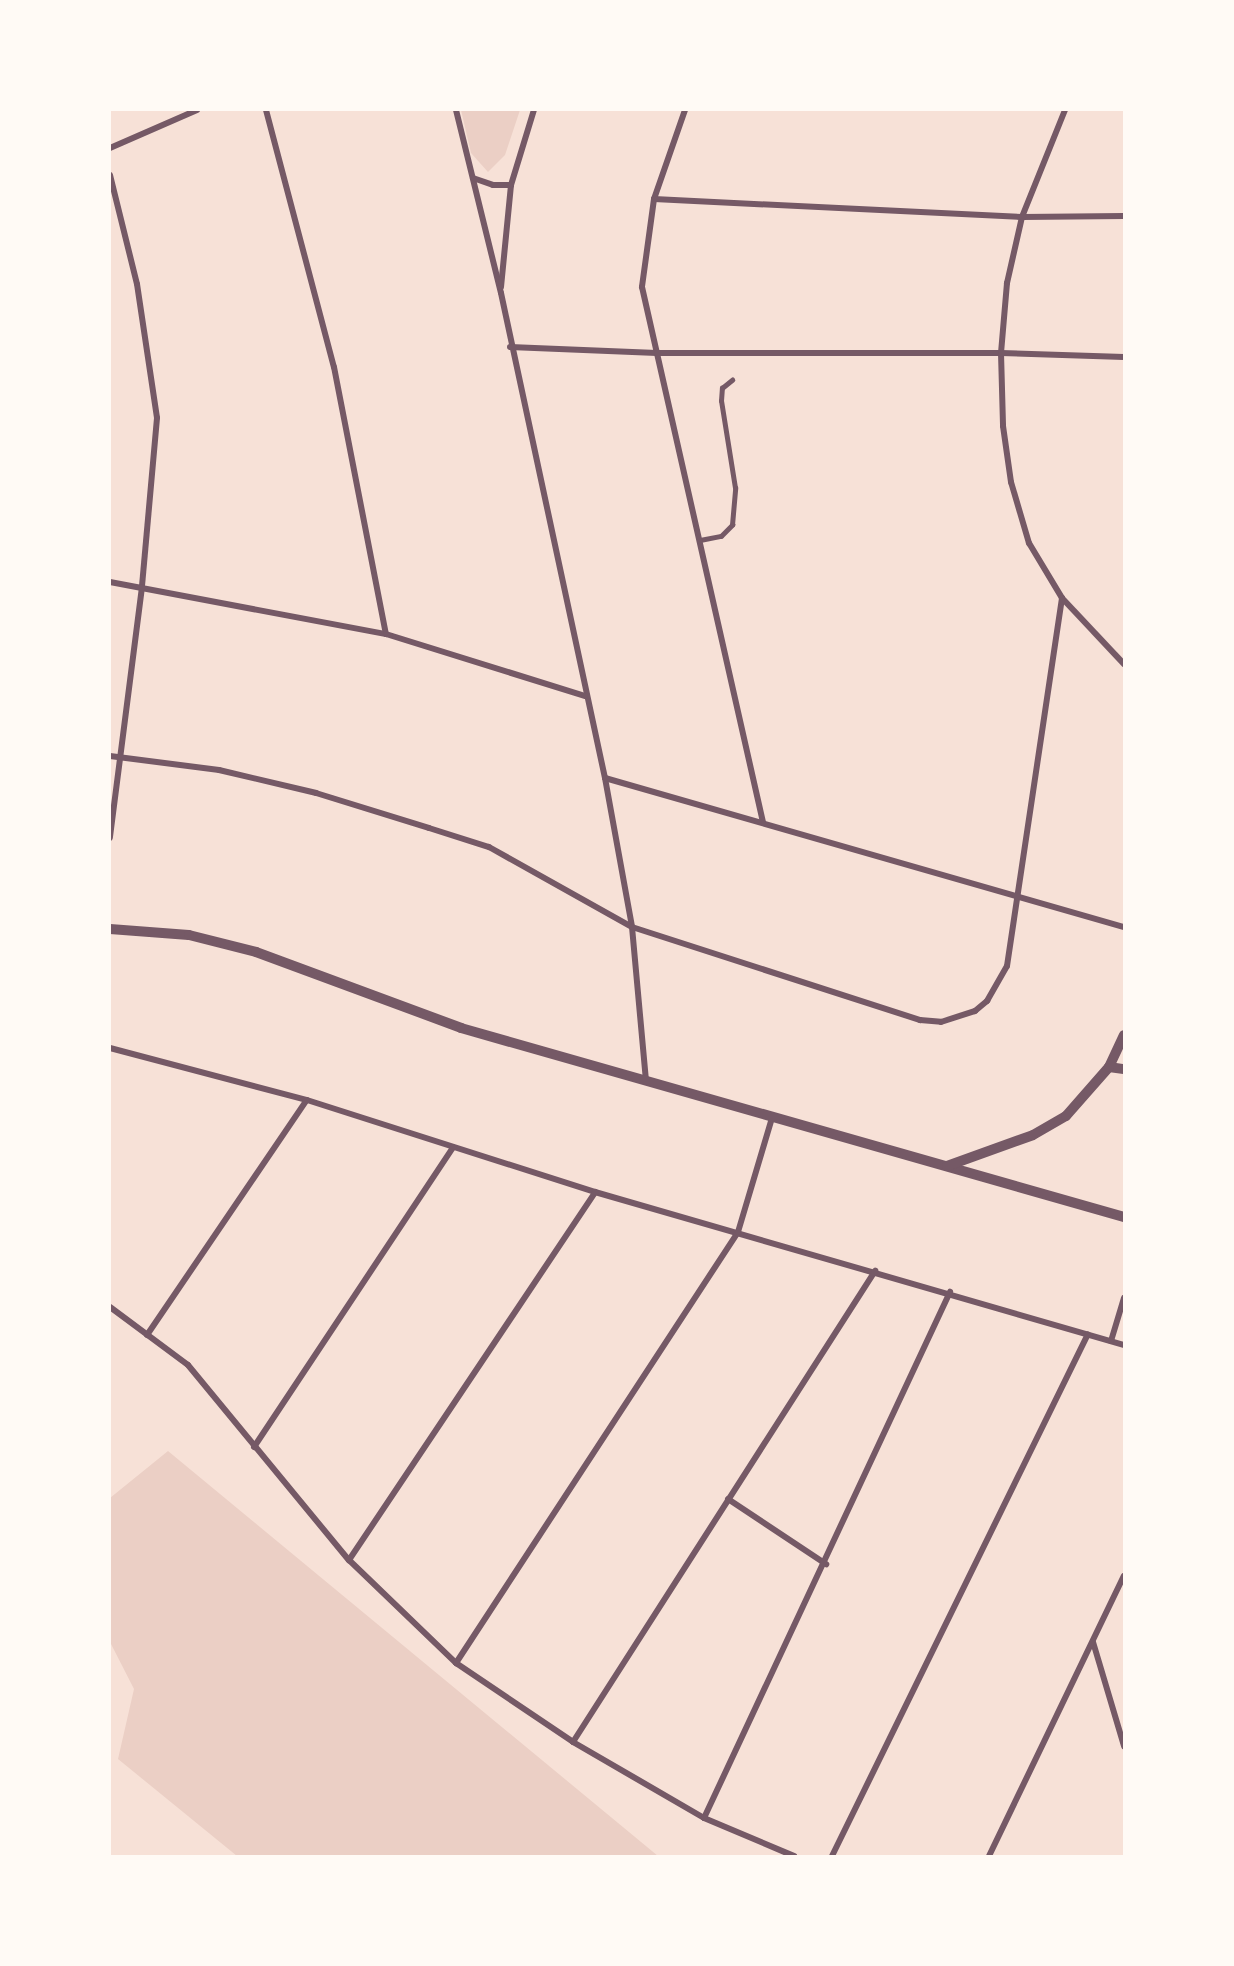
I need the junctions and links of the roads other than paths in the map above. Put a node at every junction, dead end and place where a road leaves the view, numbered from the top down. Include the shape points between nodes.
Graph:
1 (197, 110) edge
2 (266, 110) edge
3 (456, 110) edge
4 (534, 110) edge
5 (685, 110) edge
6 (1065, 110) edge
7 (110, 148) edge
8 (110, 175) edge
9 (473, 178) junction
10 (511, 185) junction
11 (654, 199) junction
12 (1125, 216) edge
13 (1022, 217) junction
14 (501, 293) junction
15 (510, 347) junction
16 (657, 353) junction
17 (1001, 353) junction
18 (1125, 357) edge
19 (732, 380) dead end
20 (700, 540) junction
21 (110, 582) edge
22 (142, 586) junction
23 (1062, 598) junction
24 (386, 634) junction
25 (1125, 664) edge
26 (585, 696) junction
27 (110, 756) edge
28 (118, 757) junction
29 (605, 778) junction
30 (763, 822) junction
31 (110, 838) edge
32 (1019, 898) junction
33 (632, 927) junction
34 (1125, 927) edge
35 (110, 929) edge
36 (1125, 1035) edge
37 (110, 1048) edge
38 (1109, 1067) junction
39 (1125, 1069) edge
40 (646, 1081) junction
41 (307, 1100) junction
42 (772, 1118) junction
43 (453, 1147) junction
44 (947, 1167) junction
45 (595, 1192) junction
46 (1125, 1217) edge
47 (738, 1232) junction
48 (875, 1271) junction
49 (950, 1292) junction
50 (1125, 1298) edge
51 (110, 1307) edge
52 (1088, 1334) junction
53 (147, 1335) junction
54 (1112, 1341) junction
55 (1125, 1345) edge
56 (254, 1447) junction
57 (728, 1498) junction
58 (349, 1560) junction
59 (825, 1564) junction
60 (1125, 1576) edge
61 (1093, 1642) junction
62 (456, 1663) junction
63 (573, 1742) junction
64 (1125, 1746) edge
65 (704, 1818) junction
66 (794, 1857) edge
67 (832, 1857) edge
68 (989, 1857) edge

1 - 7 street
2 - 24 street via 334,367
3 - 9 street
4 - 10 street
5 - 11 street
6 - 13 street
8 - 22 street via 137,284 157,418
9 - 10 street via 493,185
9 - 14 street
10 - 14 street
11 - 13 street
11 - 16 street via 642,287
12 - 13 street
13 - 17 street via 1007,283
14 - 15 street
15 - 16 street
15 - 26 street
16 - 17 street
16 - 20 street
17 - 18 street
17 - 23 street via 1003,426 1011,482 1029,543
19 - 20 lane via 722,388 721,401 735,488 732,525 721,536
20 - 30 street
21 - 22 street
22 - 24 street
22 - 28 street
23 - 25 street
23 - 32 street
24 - 26 street
26 - 29 street
27 - 28 street
28 - 31 street
28 - 33 street via 219,770 316,793 489,848
29 - 30 street
29 - 33 street
30 - 32 street
32 - 33 street via 1007,966 998,986 975,1011 941,1022 920,1020
32 - 34 street
33 - 40 street
35 - 40 street via 189,935 256,952 461,1028
36 - 38 street
37 - 41 street
38 - 39 street
38 - 44 street via 1066,1116 1033,1136
40 - 42 street
41 - 43 street
41 - 53 street
42 - 44 street
42 - 47 street
43 - 45 street
43 - 56 street
44 - 46 street
45 - 47 street
45 - 58 street
47 - 48 street
47 - 62 street
48 - 49 street
48 - 57 street
49 - 52 street
49 - 59 street
50 - 54 street
51 - 53 street
52 - 54 street
52 - 67 street
53 - 56 street via 188,1365
54 - 55 street
56 - 58 street
57 - 59 street
57 - 63 street
58 - 62 street
59 - 65 street
60 - 61 street
61 - 64 street
61 - 68 street
62 - 63 street
63 - 65 street
65 - 66 street

